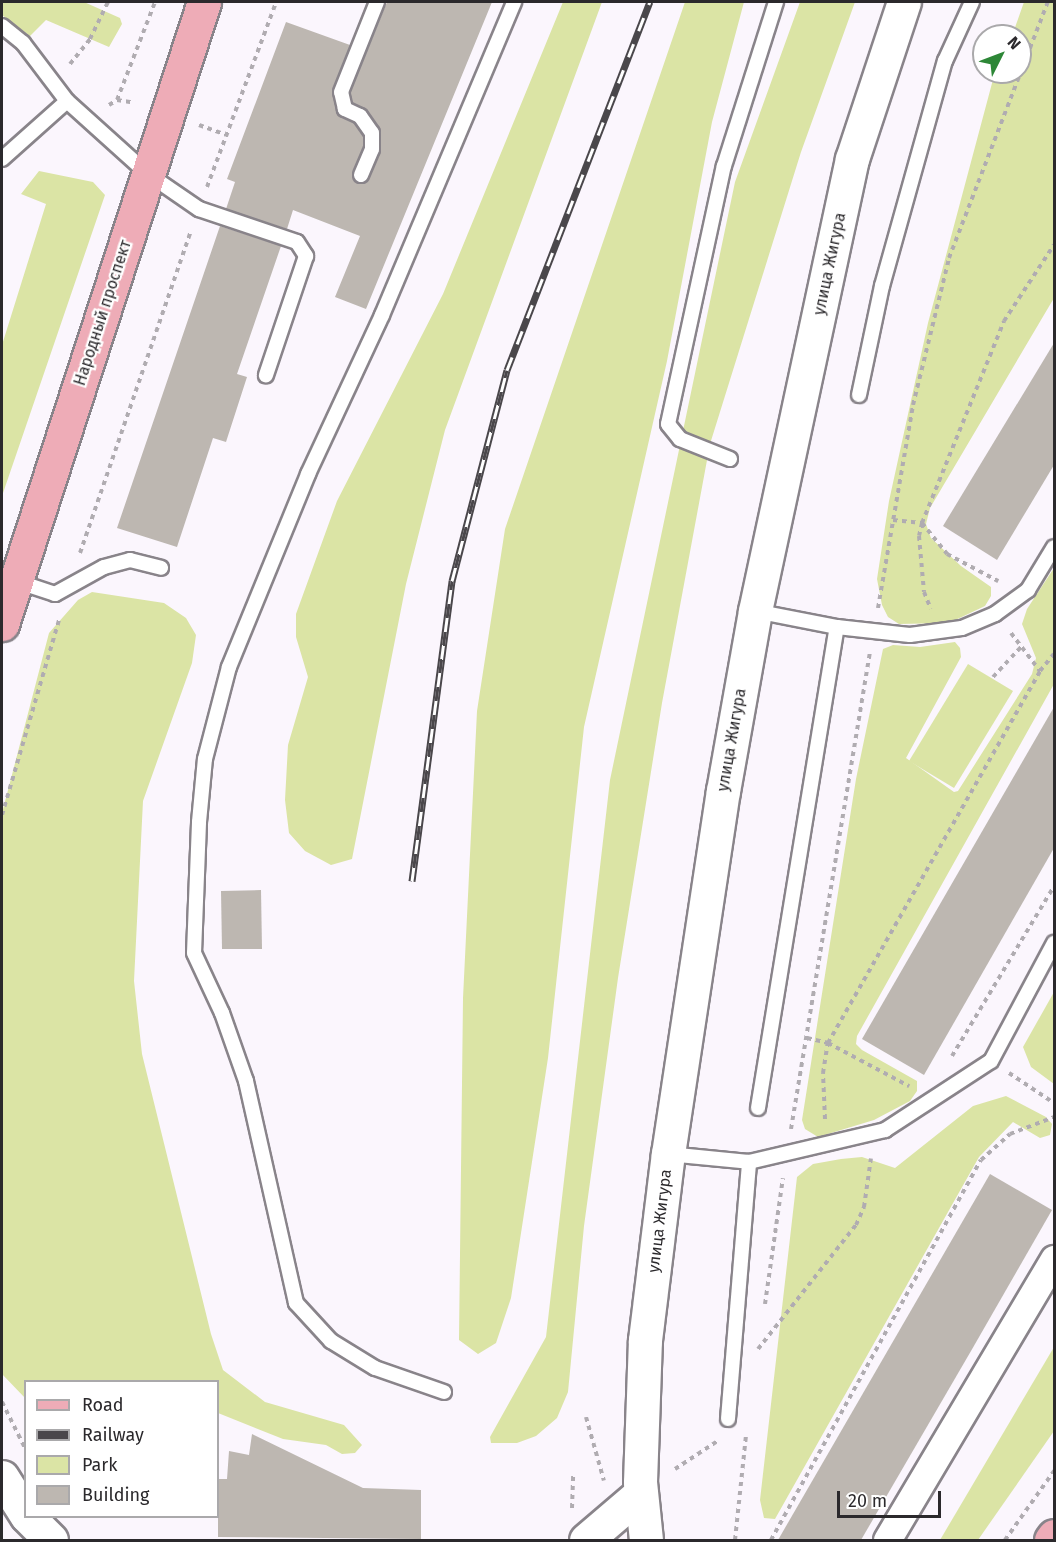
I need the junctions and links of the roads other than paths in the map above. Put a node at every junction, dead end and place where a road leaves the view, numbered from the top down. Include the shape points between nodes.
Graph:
1 (204, 2) edge
2 (377, 2) edge
3 (514, 2) edge
4 (776, 2) edge
5 (904, 2) edge
6 (972, 2) edge
7 (2, 26) edge
8 (67, 101) junction
9 (2, 159) edge
10 (148, 174) junction
11 (361, 175) dead end
12 (266, 375) dead end
13 (859, 395) dead end
14 (730, 459) dead end
15 (1054, 546) edge
16 (161, 568) dead end
17 (16, 581) junction
18 (755, 611) junction
19 (2, 624) edge
20 (837, 627) junction
21 (1054, 944) edge
22 (758, 1108) dead end
23 (668, 1154) junction
24 (749, 1162) junction
25 (1054, 1259) edge
26 (444, 1392) dead end
27 (728, 1419) dead end
28 (2, 1478) edge
29 (640, 1488) junction
30 (24, 1513) edge
31 (28, 1518) edge
32 (1054, 1536) edge
33 (51, 1540) edge
34 (586, 1540) edge
35 (646, 1540) edge
36 (887, 1540) edge
37 (1051, 1540) edge

1 - 10 main road, Народный проспект
2 - 11 lane via 341,92 345,109 360,116 372,133 372,149
3 - 26 lane via 382,315 308,474 229,667 205,759 200,822 194,953 222,1013 246,1081 296,1303 331,1341 375,1368
4 - 14 lane via 724,166 668,424 680,438
5 - 18 main road, улица Жигура via 852,159
6 - 13 lane via 945,61 882,286
7 - 8 lane via 23,43
8 - 9 lane
8 - 10 lane
10 - 12 lane via 199,209 297,242 306,256
10 - 17 main road, Народный проспект
15 - 20 lane via 1023,593 995,614 962,628 910,635
16 - 17 lane via 130,560 104,567 68,591 55,594
17 - 19 main road, Народный проспект
18 - 20 lane
18 - 23 main road, улица Жигура via 723,791
20 - 22 lane
21 - 24 lane via 991,1061 874,1134
23 - 24 lane
23 - 29 main road, улица Жигура via 645,1340
24 - 27 lane
25 - 36 street
28 - 30 main road
29 - 34 main road
29 - 35 main road, улица Жигура
31 - 33 main road
32 - 37 main road

